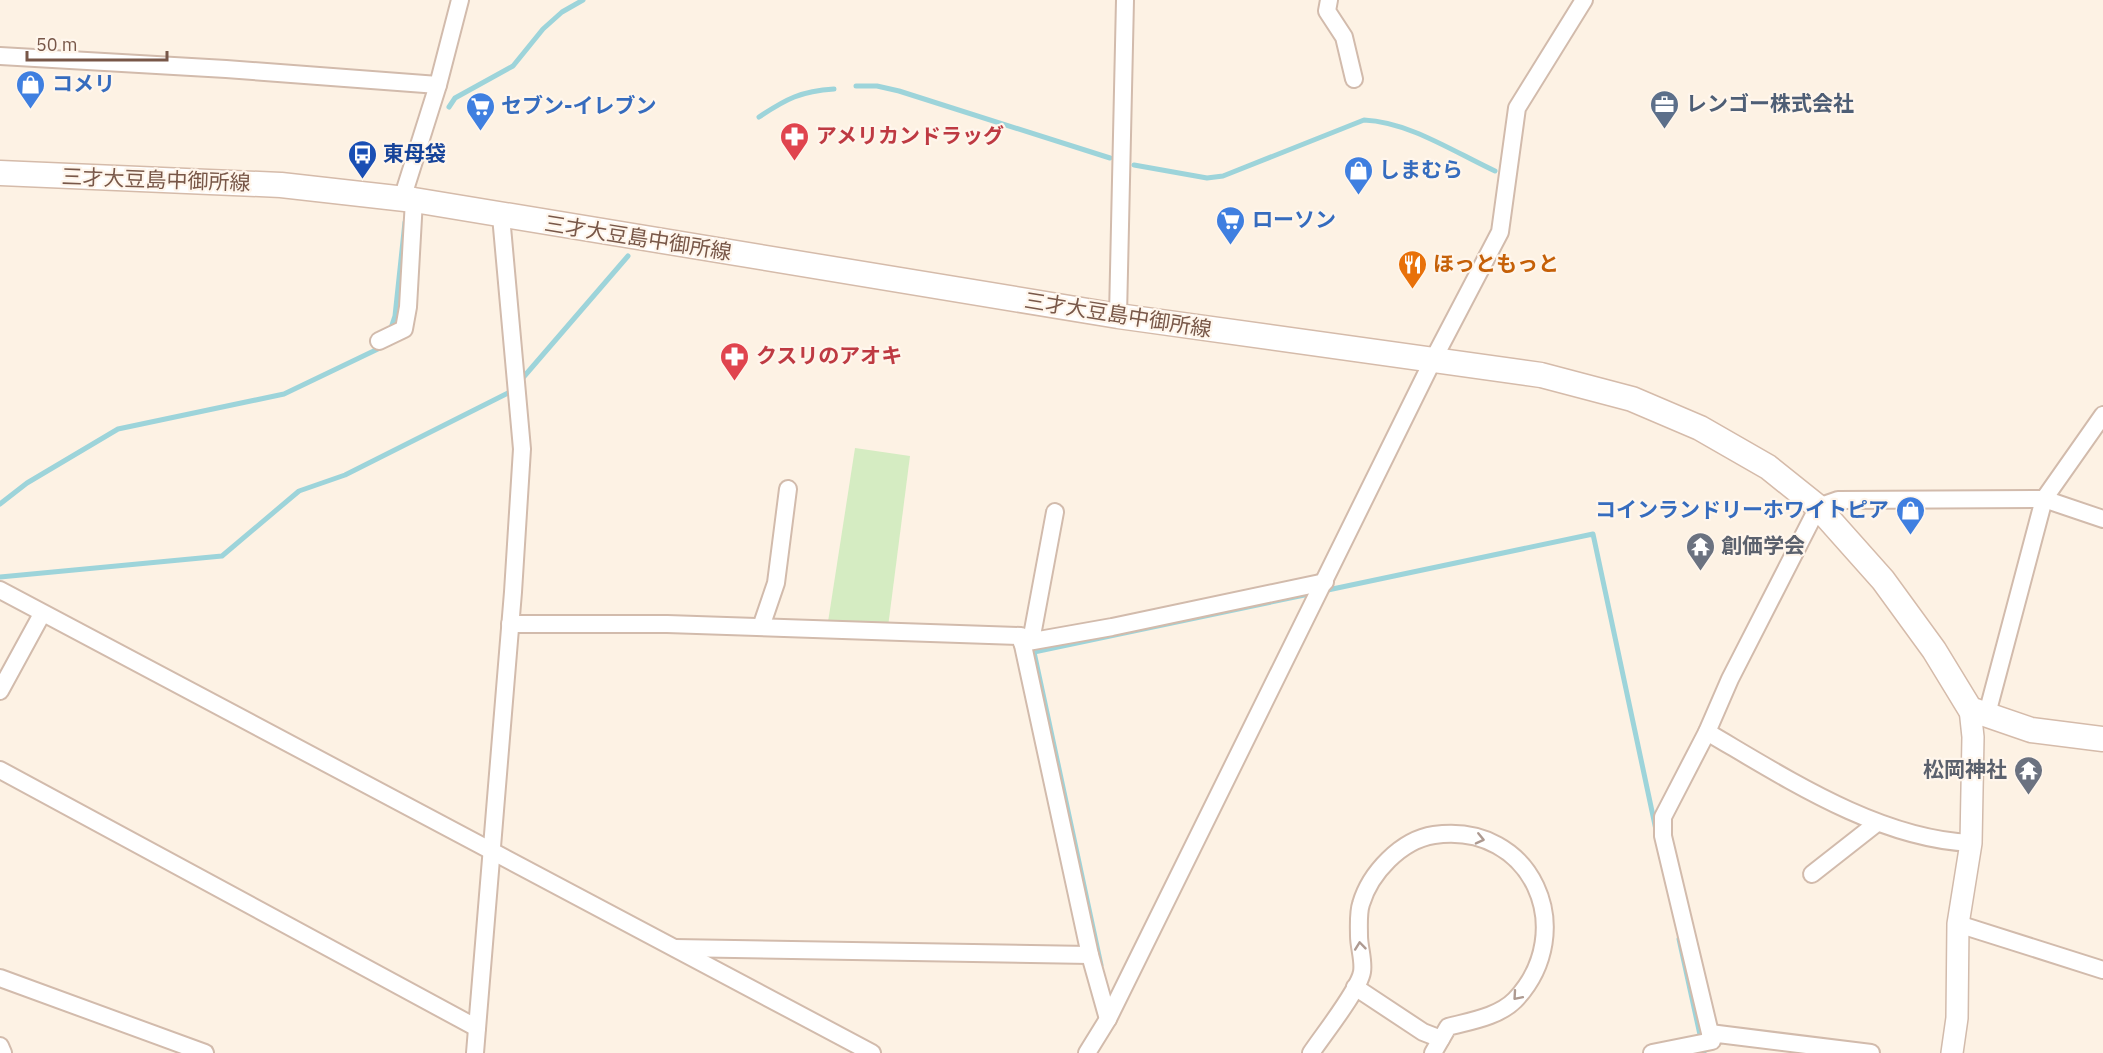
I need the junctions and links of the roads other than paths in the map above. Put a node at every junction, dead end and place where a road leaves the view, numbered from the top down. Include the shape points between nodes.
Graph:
1 (460, 0) edge
2 (1125, 0) edge
3 (1329, 0) edge
4 (1584, 0) edge
5 (0, 56) edge
6 (1354, 79) dead end
7 (438, 85) junction
8 (0, 173) edge
9 (408, 199) junction
10 (501, 216) junction
11 (1118, 316) junction
12 (379, 341) dead end
13 (1432, 360) junction
14 (2103, 415) edge
15 (788, 489) dead end
16 (2044, 499) junction
17 (1818, 507) junction
18 (1055, 512) dead end
19 (2103, 519) edge
20 (1325, 582) junction
21 (0, 590) edge
22 (42, 614) junction
23 (510, 624) junction
24 (761, 627) junction
25 (1027, 642) junction
26 (0, 691) edge
27 (1978, 712) junction
28 (1707, 732) junction
29 (2103, 739) edge
30 (0, 770) edge
31 (1877, 823) junction
32 (1971, 843) junction
33 (492, 852) junction
34 (1812, 874) dead end
35 (1958, 924) junction
36 (671, 948) junction
37 (1090, 955) junction
38 (2103, 970) edge
39 (0, 978) edge
40 (1354, 987) junction
41 (1108, 1019) junction
42 (477, 1028) junction
43 (1710, 1033) junction
44 (0, 1046) edge
45 (1437, 1046) edge
46 (3, 1053) edge
47 (205, 1053) edge
48 (475, 1053) edge
49 (872, 1053) edge
50 (1087, 1053) edge
51 (1311, 1053) edge
52 (1652, 1053) edge
53 (1871, 1053) edge
54 (1952, 1053) edge

1 - 7 street
2 - 11 street
3 - 6 street via 1327,10 1344,37
4 - 13 street via 1518,108 1500,232
5 - 7 street
7 - 9 street
8 - 9 main road, 三才大豆島中御所線 via 281,185
9 - 10 main road, 三才大豆島中御所線
9 - 12 street via 408,307 404,329
10 - 11 main road, 三才大豆島中御所線
10 - 23 street via 522,449
11 - 13 main road, 三才大豆島中御所線
13 - 17 main road, 三才大豆島中御所線 via 1541,375 1632,399 1701,428 1768,467
13 - 20 street
14 - 16 street
15 - 24 street via 776,583
16 - 17 street via 1838,500
16 - 19 street
16 - 27 street
17 - 27 main road, 三才大豆島中御所線 via 1883,580
17 - 28 street
18 - 25 street
20 - 25 street
20 - 41 street
21 - 22 street
22 - 26 street
22 - 33 street
23 - 24 street
23 - 33 street
24 - 25 street via 1021,636
25 - 37 street
27 - 29 main road via 2031,730
27 - 32 street via 1973,737
28 - 31 street via 1784,777
28 - 43 street via 1663,817 1663,836
30 - 42 street
31 - 32 street via 1943,842
31 - 34 street
32 - 35 street
33 - 36 street
33 - 42 street
35 - 38 street
35 - 54 street via 1957,1018
36 - 37 street
36 - 49 street
37 - 41 street
39 - 47 street
40 - 45 street via 1424,1032
40 -> 45 street via 1362,972 1360,906 1370,881 1408,844 1433,835 1455,835 1487,840 1511,854 1532,875 1543,905 1546,929 1542,959 1514,1001 1491,1015 1448,1028
40 - 51 street
41 - 50 street
42 - 48 street
43 - 52 street via 1712,1041
43 - 53 street
44 - 46 street

